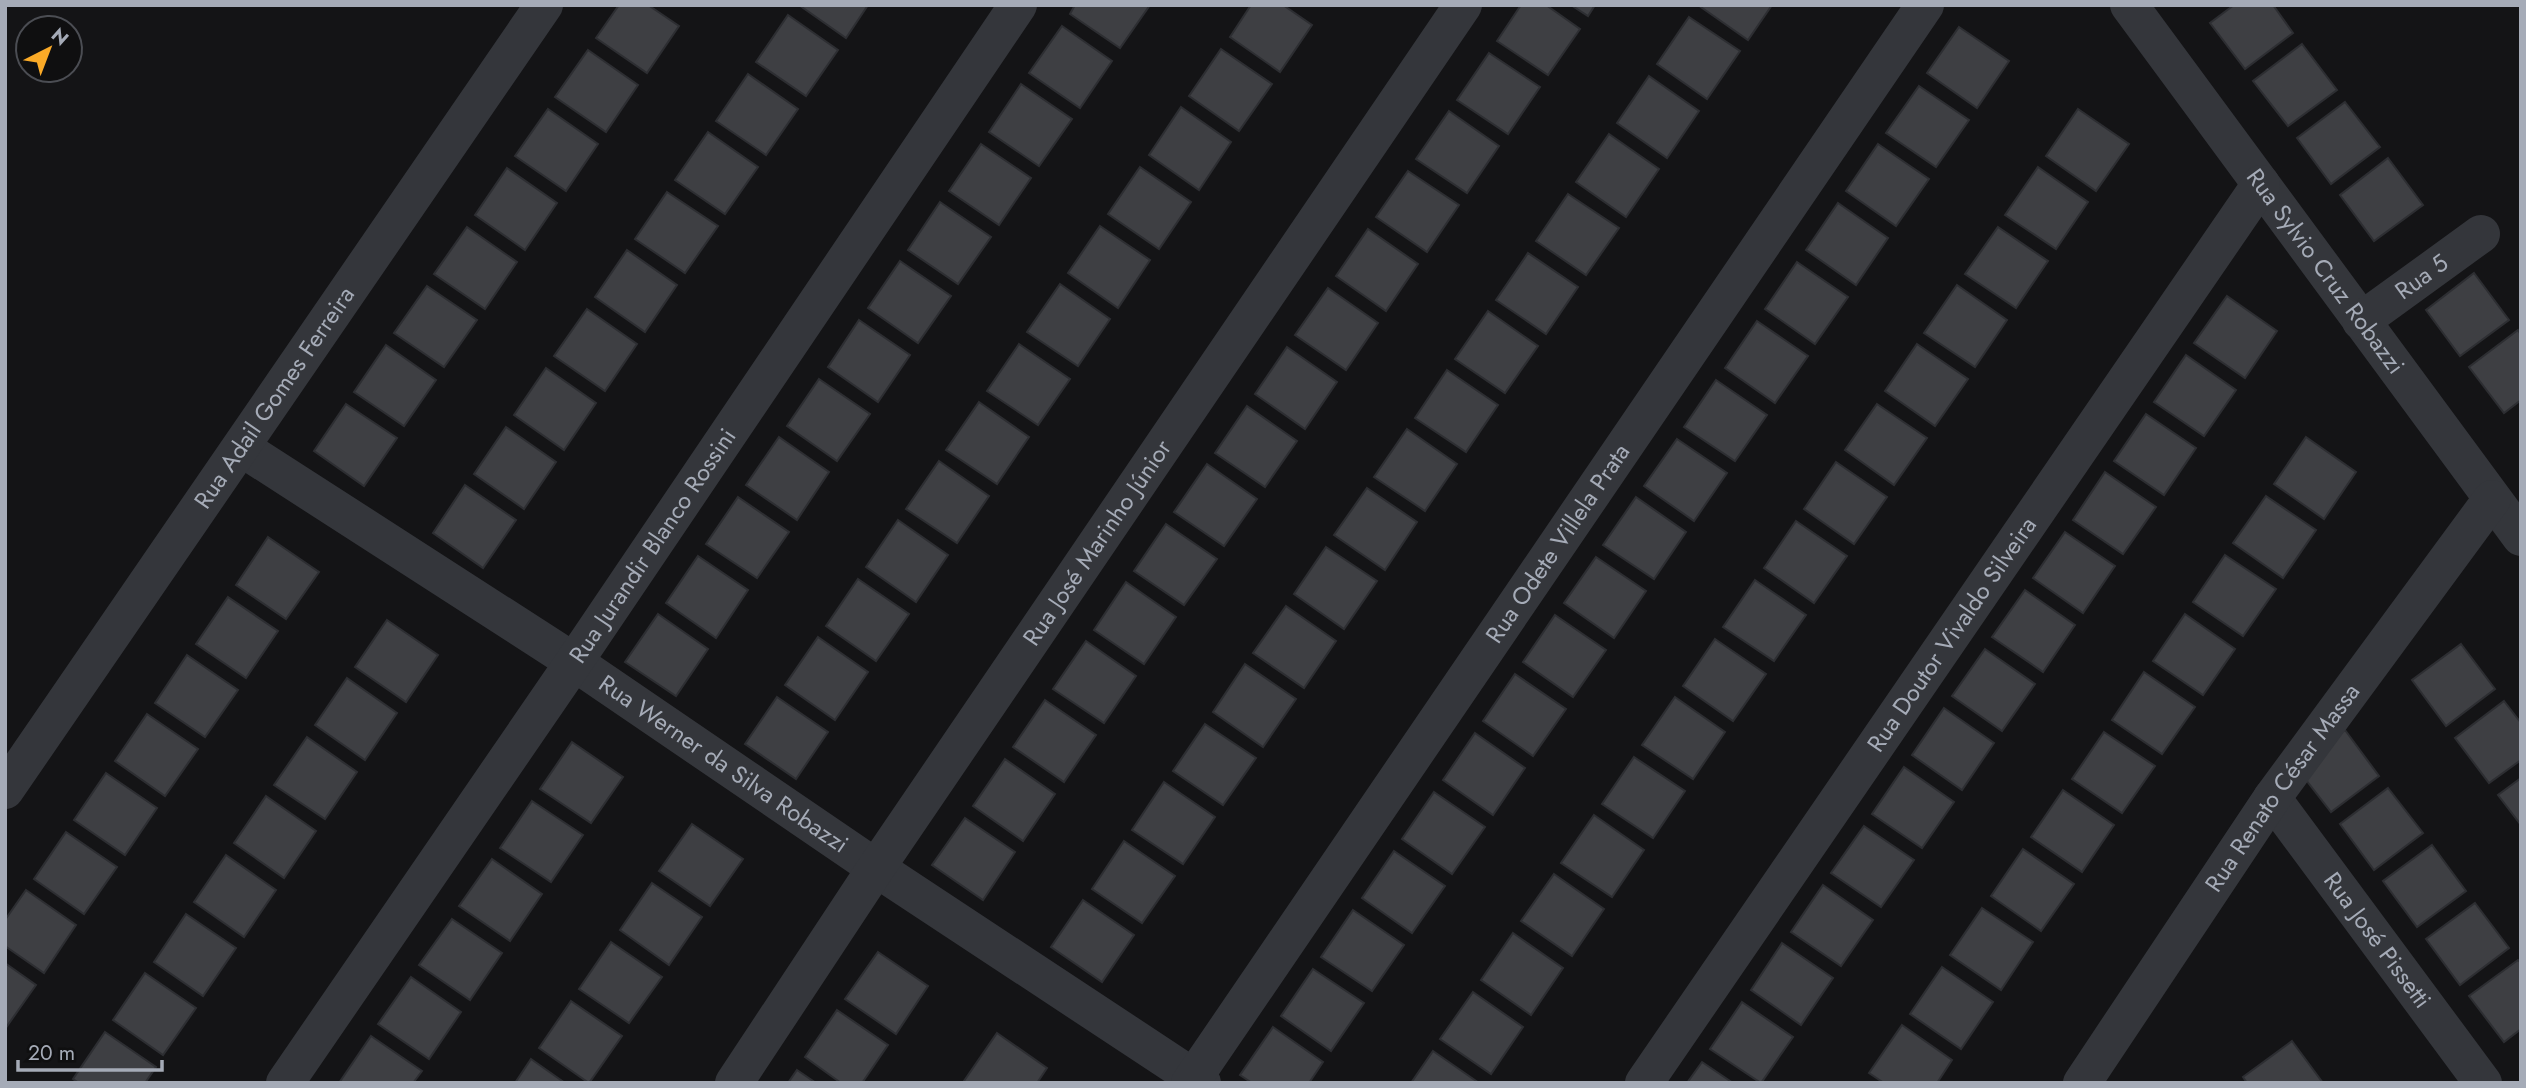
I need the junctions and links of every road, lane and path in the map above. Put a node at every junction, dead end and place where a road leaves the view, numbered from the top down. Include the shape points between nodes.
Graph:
1 (544, 5) edge
2 (1018, 5) edge
3 (1463, 5) edge
4 (1925, 5) edge
5 (2129, 5) edge
6 (2261, 184) junction
7 (2481, 234) dead end
8 (2361, 321) junction
9 (242, 447) junction
10 (2492, 499) junction
11 (2521, 537) edge
12 (574, 662) junction
13 (5, 790) edge
14 (2272, 797) junction
15 (876, 868) junction
16 (1195, 1081) edge
17 (285, 1083) edge
18 (734, 1083) edge
19 (1644, 1083) edge
20 (2081, 1083) edge
21 (2483, 1083) edge

1 - 9 street, Rua Adail Gomes Ferreira
2 - 12 street, Rua Jurandir Blanco Rossini
3 - 15 street, Rua José Marinho Júnior
4 - 16 street, Rua Odete Villela Prata
5 - 6 street, Rua Sylvio Cruz Robazzi
6 - 8 street, Rua Sylvio Cruz Robazzi
6 - 19 street, Rua Doutor Vivaldo Silveira
7 - 8 street, Rua 5
8 - 10 street, Rua Sylvio Cruz Robazzi
9 - 12 street, Rua Werner da Silva Robazzi
9 - 13 street, Rua Adail Gomes Ferreira
10 - 11 street, Rua Sylvio Cruz Robazzi
10 - 14 street, Rua Renato César Massa
12 - 15 street, Rua Werner da Silva Robazzi
12 - 17 street, Rua Jurandir Blanco Rossini
14 - 20 street, Rua Renato César Massa
14 - 21 street, Rua José Pissetti
15 - 16 street, Rua Werner da Silva Robazzi
15 - 18 street, Rua José Marinho Júnior

